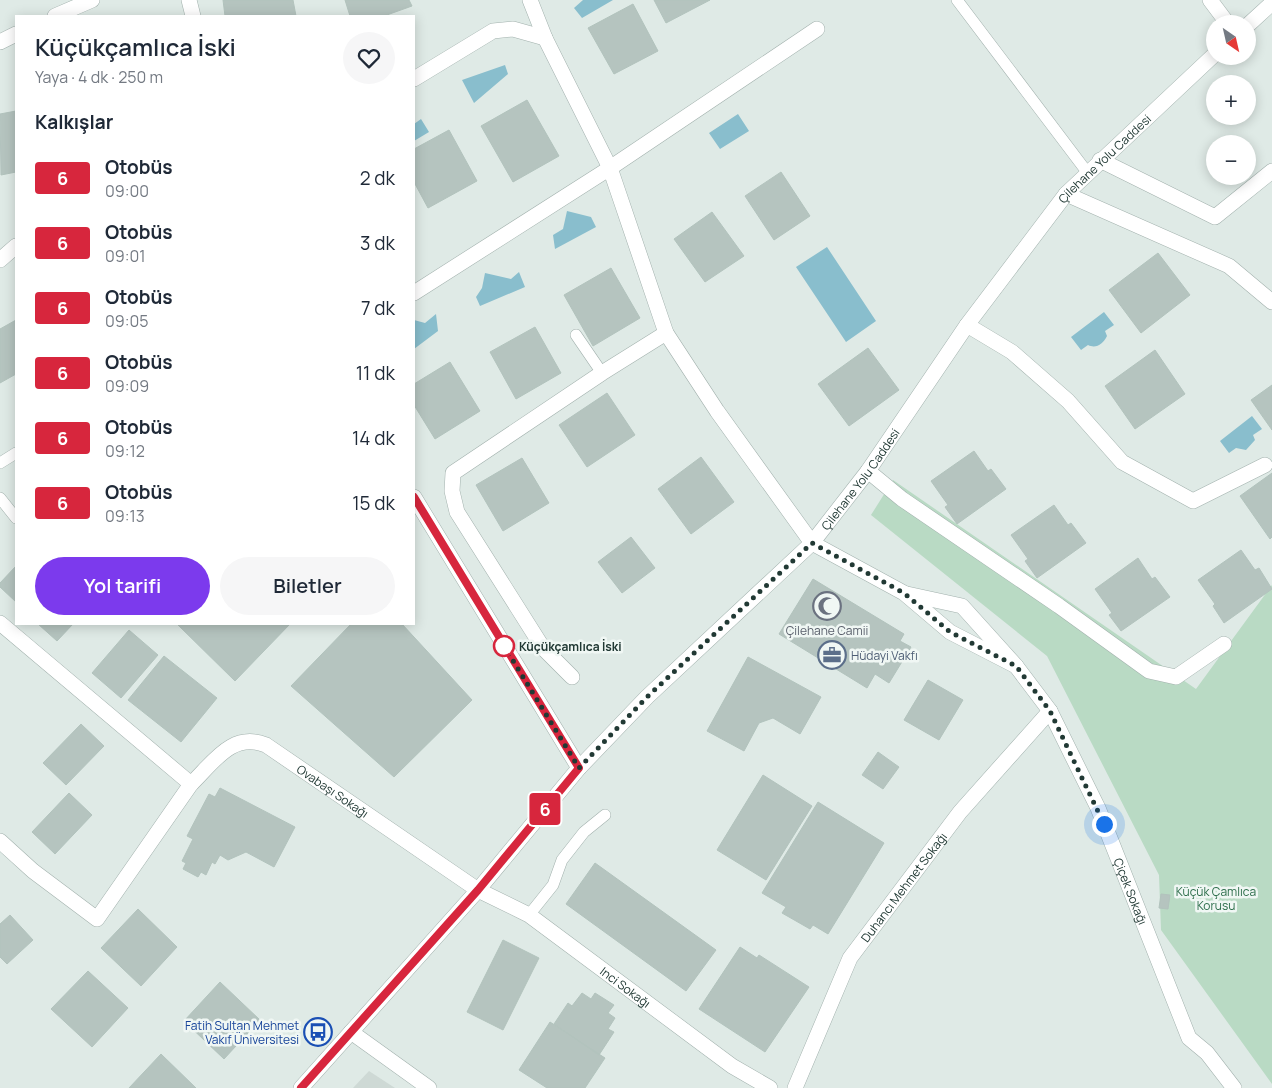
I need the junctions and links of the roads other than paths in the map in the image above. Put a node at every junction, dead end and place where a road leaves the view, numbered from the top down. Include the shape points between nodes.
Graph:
1 (92, 0) edge
2 (189, 0) edge
3 (530, 0) edge
4 (957, 0) edge
5 (1210, 0) edge
6 (1272, 3) edge
7 (58, 15) edge
8 (193, 15) edge
9 (1221, 15) edge
10 (1256, 18) edge
11 (817, 29) dead end
12 (15, 34) edge
13 (545, 38) junction
14 (0, 41) edge
15 (1206, 62) edge
16 (415, 78) edge
17 (1100, 160) junction
18 (610, 168) junction
19 (1272, 171) edge
20 (1087, 172) junction
21 (1066, 194) junction
22 (15, 247) edge
23 (0, 260) edge
24 (415, 293) edge
25 (1272, 302) edge
26 (967, 325) junction
27 (666, 333) junction
28 (576, 335) dead end
29 (602, 373) junction
30 (15, 454) edge
31 (0, 463) edge
32 (1265, 465) dead end
33 (868, 471) junction
34 (0, 498) edge
35 (415, 499) edge
36 (15, 517) edge
37 (812, 543) junction
38 (904, 593) junction
39 (0, 623) edge
40 (1224, 644) dead end
41 (1016, 666) junction
42 (572, 677) dead end
43 (1050, 711) junction
44 (579, 768) junction
45 (191, 784) junction
46 (605, 816) dead end
47 (0, 841) edge
48 (478, 890) junction
49 (529, 915) junction
50 (351, 1032) junction
51 (301, 1088) edge
52 (429, 1088) edge
53 (770, 1088) edge
54 (795, 1088) edge
55 (1234, 1088) edge

1 - 7 street
2 - 8 street
3 - 13 street
4 - 20 lane
5 - 9 street
6 - 10 street
11 - 18 street
12 - 14 street
13 - 16 street via 513,29 494,31
13 - 18 street
15 - 17 street, Çilehane Yolu Caddesi
17 - 19 street via 1215,217
17 - 20 street, Çilehane Yolu Caddesi
18 - 24 street
18 - 27 street
20 - 21 street, Çilehane Yolu Caddesi
21 - 25 street via 1229,266
21 - 26 street, Çilehane Yolu Caddesi
22 - 23 street
26 - 32 street via 1012,352 1068,401 1122,462 1193,501
26 - 33 street, Çilehane Yolu Caddesi
27 - 29 street
27 - 37 street via 717,411
28 - 29 lane
29 - 42 street via 453,473 452,491 457,512 543,648
30 - 31 lane
33 - 37 street, Çilehane Yolu Caddesi
33 - 40 street via 902,499 1149,671 1176,677
34 - 36 lane
35 - 44 street
37 - 38 street, Çiçek Sokağı
37 - 44 street, Çilehane Yolu Caddesi via 647,697
38 - 41 street, Çiçek Sokağı via 950,632
38 - 41 street, Çiçek Sokağı via 962,606
39 - 45 street
41 - 43 street, Çiçek Sokağı
43 - 54 street, Duhancı Mehmet Sokağı via 960,812 850,958
43 - 55 street, Çiçek Sokağı via 1098,808 1189,1038 1207,1053
44 - 48 street, Çilehane Yolu Caddesi
45 - 47 street, Ovabaşı Sokağı via 97,919 33,871
45 - 48 street, Ovabaşı Sokağı via 231,745 242,740 266,744
46 - 49 lane via 584,832 562,860 552,885
48 - 49 street, Inci Sokağı
48 - 50 street, Çilehane Yolu Caddesi
49 - 53 street, Inci Sokağı via 732,1066
50 - 51 street, Çilehane Yolu Caddesi
50 - 52 street

